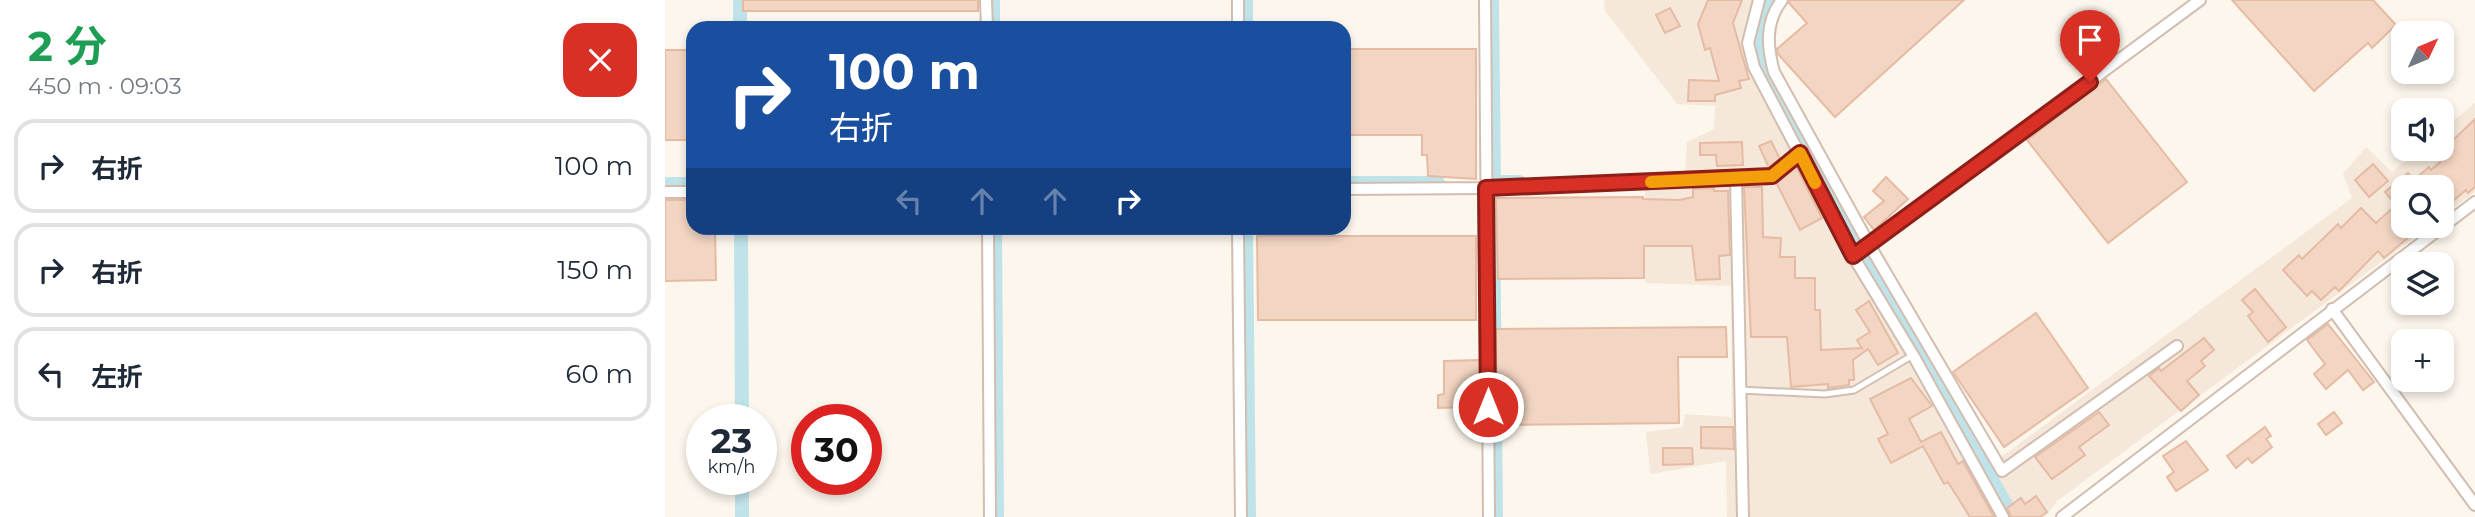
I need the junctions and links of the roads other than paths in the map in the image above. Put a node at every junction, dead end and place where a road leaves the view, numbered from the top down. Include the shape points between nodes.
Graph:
1 (986, 0) edge
2 (1238, 0) edge
3 (1485, 0) edge
4 (1759, 0) edge
5 (1782, 0) edge
6 (2200, 0) edge
7 (1753, 16) junction
8 (987, 21) edge
9 (1238, 21) edge
10 (1762, 32) junction
11 (1800, 153) junction
12 (1736, 179) junction
13 (1486, 188) junction
14 (1351, 189) edge
15 (665, 191) edge
16 (686, 192) edge
17 (2475, 202) edge
18 (988, 235) edge
19 (1238, 235) edge
20 (1870, 246) junction
21 (1853, 256) junction
22 (2332, 309) junction
23 (2177, 346) dead end
24 (1913, 355) junction
25 (1739, 390) junction
26 (2475, 505) edge
27 (990, 517) edge
28 (1241, 517) edge
29 (1489, 517) edge
30 (1743, 517) edge
31 (2003, 517) edge
32 (2062, 517) edge

1 - 8 street
2 - 9 street
3 - 13 street
4 - 7 street
5 - 10 street
6 - 20 street
7 - 10 street
7 - 11 street via 1748,43 1754,67
10 - 20 street via 1774,72
11 - 12 street via 1772,176
11 - 21 street
12 - 13 street
12 - 25 street
13 - 14 street
13 - 29 street
15 - 16 street
17 - 22 street
18 - 27 street
19 - 28 street
20 - 21 street
20 - 23 street via 2002,471
21 - 24 street
22 - 26 street
22 - 32 street
24 - 25 lane via 1854,390 1825,394
24 - 31 street
25 - 30 street

